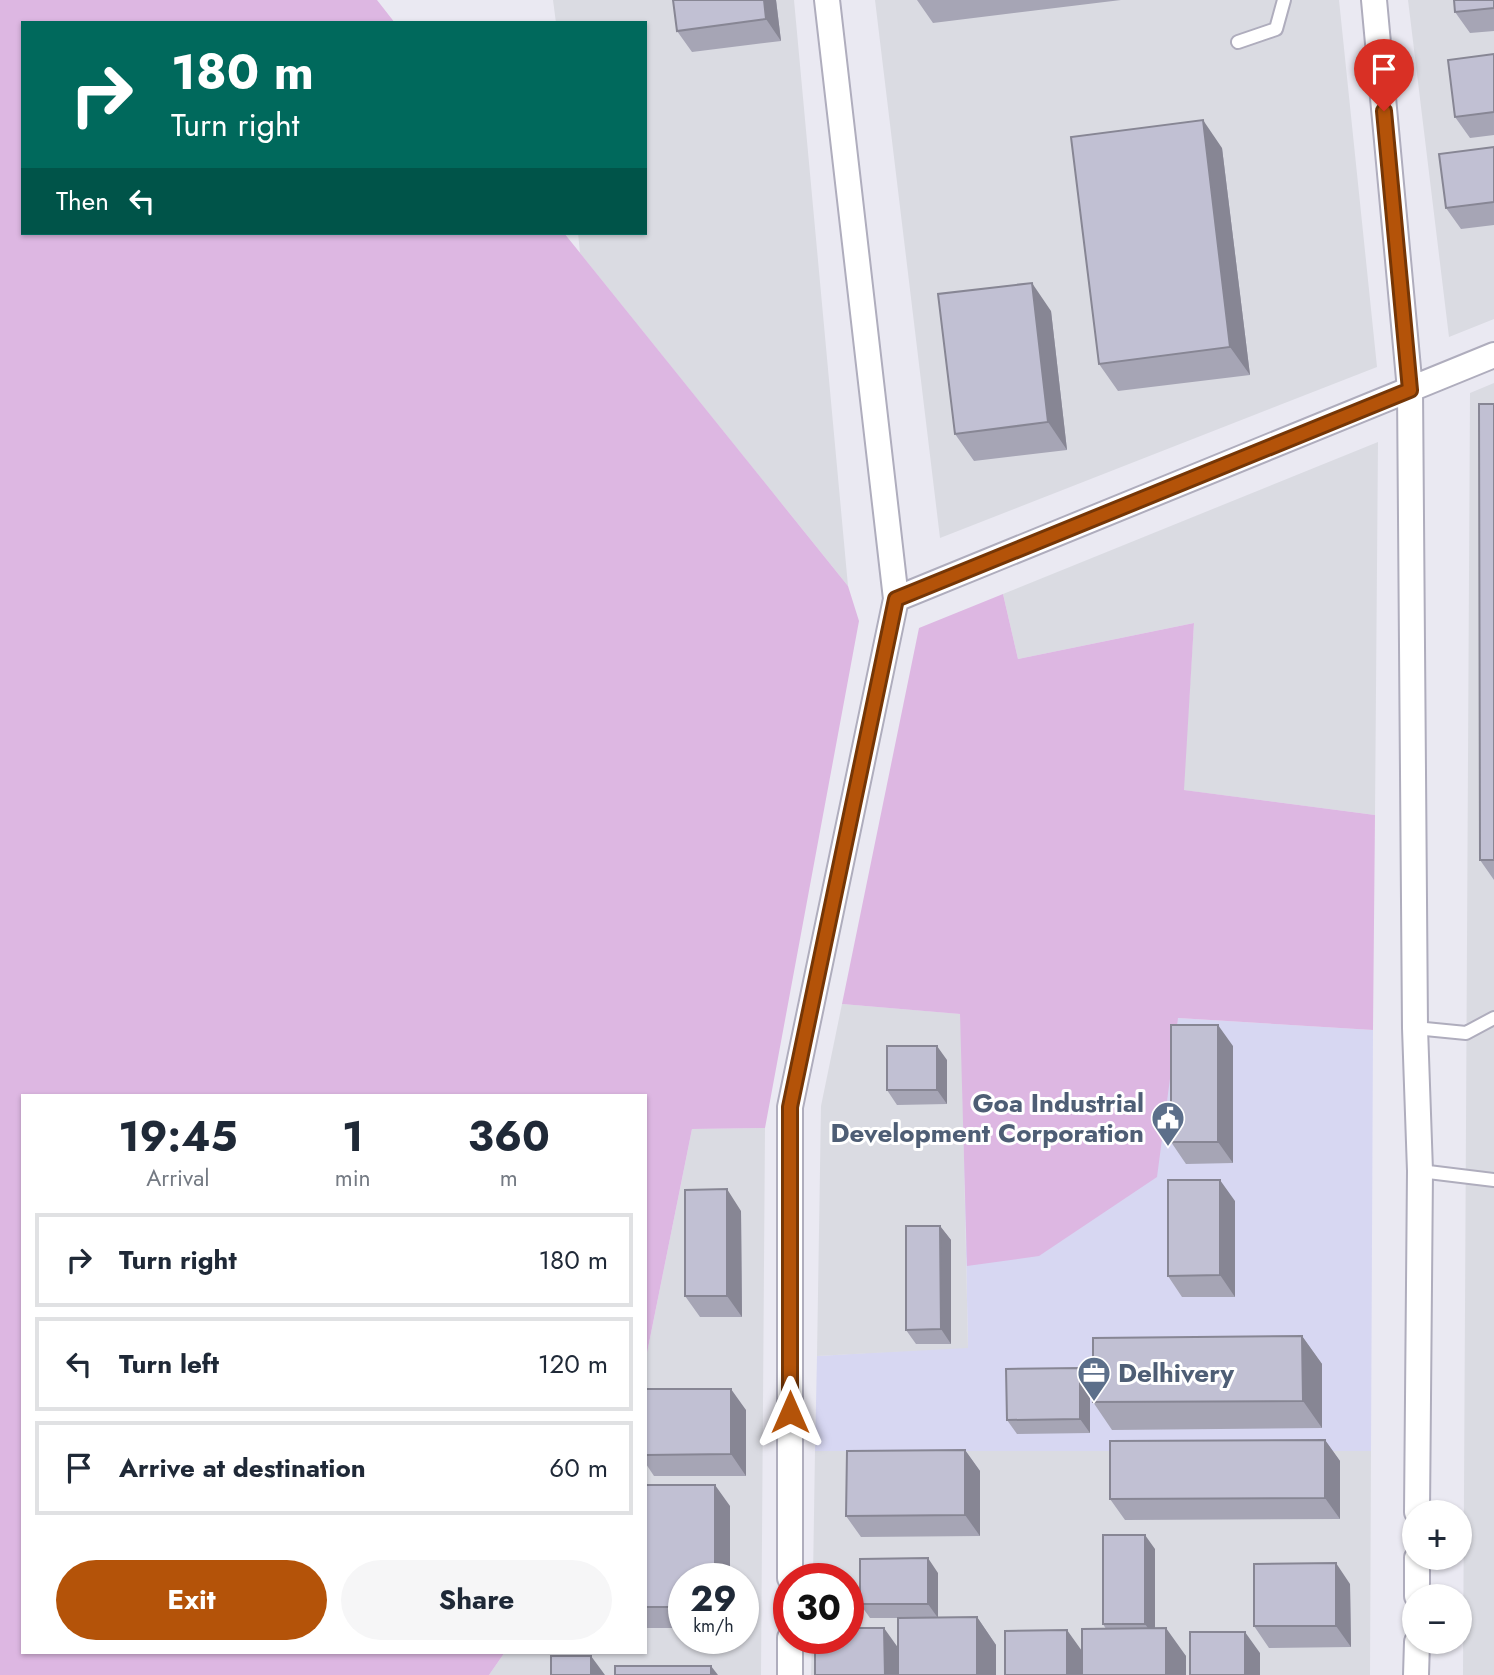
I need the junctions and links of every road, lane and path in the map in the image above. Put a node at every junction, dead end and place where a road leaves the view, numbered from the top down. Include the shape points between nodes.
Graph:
1 (827, 0) edge
2 (1284, 0) edge
3 (1374, 0) edge
4 (1238, 43) dead end
5 (1494, 355) edge
6 (1410, 390) junction
7 (896, 599) junction
8 (1494, 1018) edge
9 (1415, 1028) junction
10 (1420, 1171) junction
11 (1494, 1180) edge
12 (1418, 1500) edge
13 (790, 1563) edge
14 (790, 1654) edge
15 (1416, 1654) edge
16 (790, 1675) edge
17 (1416, 1675) edge

1 - 7 street
2 - 4 lane via 1276,29
3 - 6 street
5 - 6 street
6 - 7 street
6 - 9 street
7 - 13 street via 790,1107
8 - 9 lane via 1466,1033
9 - 10 street
10 - 11 lane
10 - 12 street
14 - 16 street
15 - 17 street

